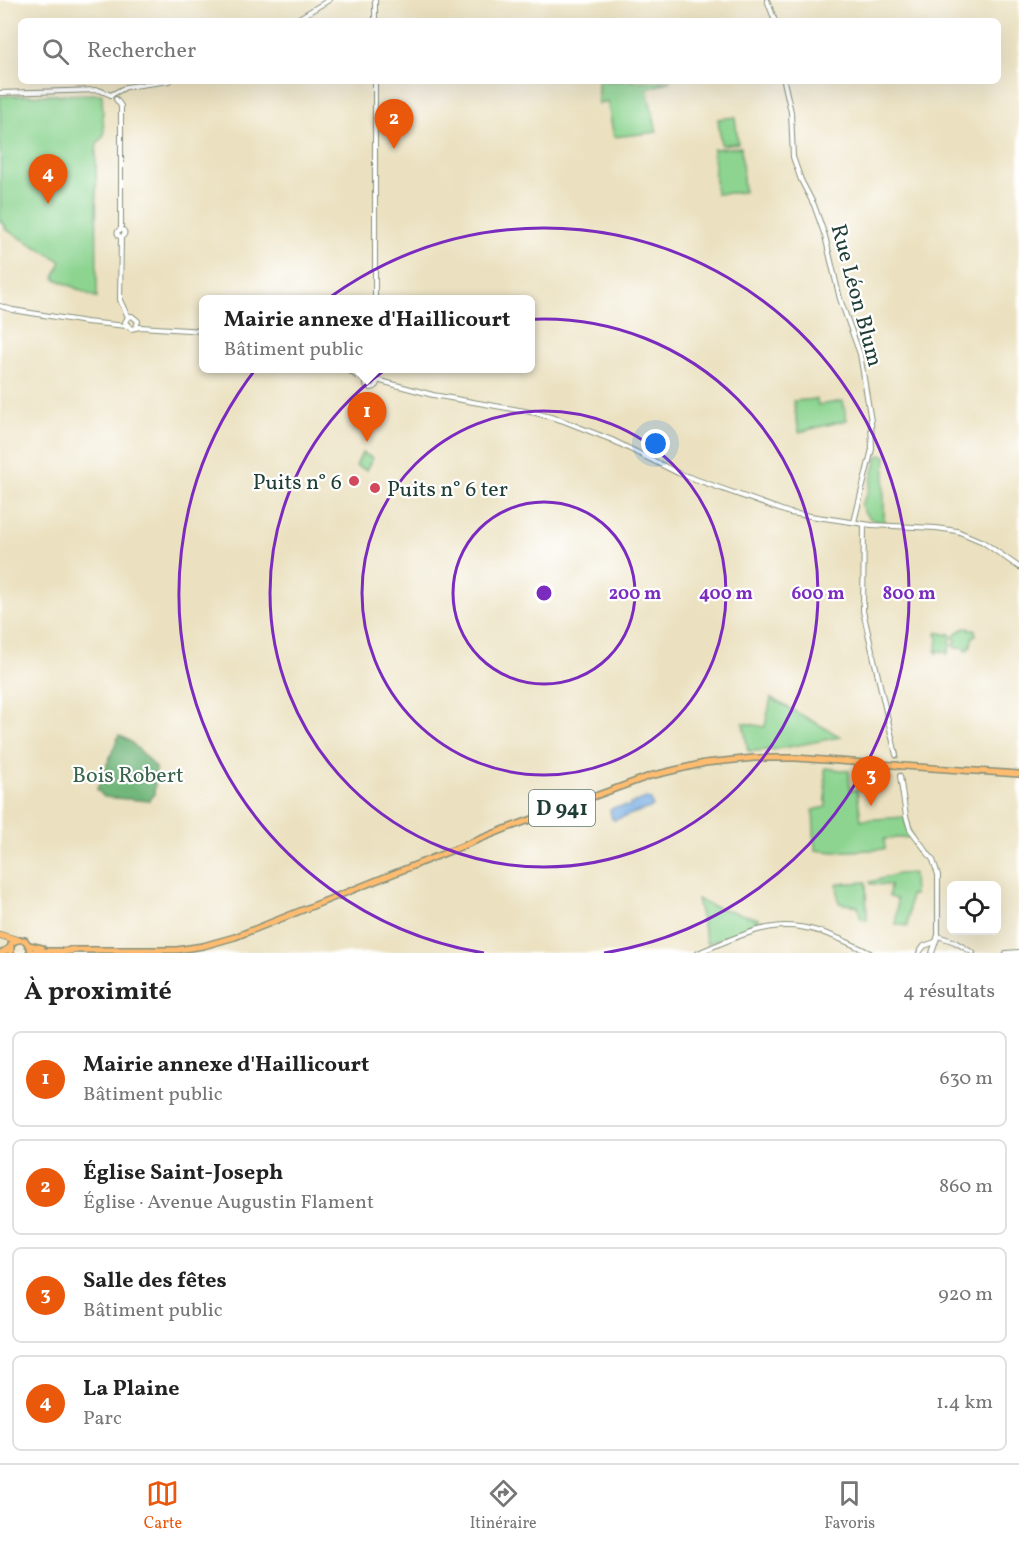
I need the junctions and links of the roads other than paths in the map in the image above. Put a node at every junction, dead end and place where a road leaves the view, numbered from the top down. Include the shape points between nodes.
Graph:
1 (329, 0) edge
2 (375, 0) edge
3 (767, 0) edge
4 (299, 18) edge
5 (375, 18) edge
6 (774, 18) edge
7 (148, 84) edge
8 (375, 84) edge
9 (785, 84) edge
10 (0, 93) edge
11 (116, 96) junction
12 (375, 295) edge
13 (0, 306) edge
14 (127, 318) junction
15 (138, 321) junction
16 (108, 325) junction
17 (127, 326) junction
18 (136, 327) junction
19 (159, 328) junction
20 (199, 331) edge
21 (352, 373) edge
22 (353, 373) edge
23 (374, 377) edge
24 (366, 384) junction
25 (855, 522) junction
26 (864, 524) junction
27 (1019, 567) edge
28 (896, 755) tunnel mouth
29 (1019, 774) edge
30 (900, 776) tunnel mouth
31 (0, 935) edge
32 (937, 939) junction
33 (16, 940) junction
34 (29, 945) junction
35 (928, 945) junction
36 (11, 950) edge
37 (74, 950) junction
38 (922, 951) edge
39 (932, 951) edge
40 (1019, 952) edge
41 (2, 953) edge
42 (29, 953) edge
43 (57, 953) edge
44 (698, 953) edge
45 (870, 953) edge
46 (973, 953) edge
47 (1006, 953) edge

1 - 4 street
2 - 5 street
3 - 6 street
7 - 11 street via 126,87
8 - 12 street
9 - 25 street, Rue Léon Blum via 795,165 824,230 840,299 860,354 869,408 872,448
10 - 11 street via 99,90 112,99
11 - 14 street via 121,106 121,230 125,233 121,237 120,300
13 - 16 street
14 - 15 street via 134,316
14 - 16 street
14 - 17 street
15 - 18 street
15 - 19 street
16 - 17 street
17 - 18 street
18 - 19 street
19 - 20 street
21 - 24 street
22 - 23 street via 362,379
23 - 24 street
23 - 24 street via 371,388
23 - 25 street via 433,395 561,420 678,473 769,507
25 - 26 street
26 - 27 street via 957,531 983,542
26 - 28 street via 863,611
29 - 37 main road, D 941, bridge via 796,758 754,758 682,768 608,790 234,937 177,950
30 - 32 street via 910,829 936,869
31 - 33 highway
32 - 35 street
32 - 39 street
32 - 46 street via 955,942
33 - 34 main road via 22,939
33 - 36 main road
34 - 37 main road, D 941
34 - 42 main road
35 - 38 street
35 - 39 street
36 - 41 highway
37 - 42 main road, D 941
37 - 43 highway
40 - 47 street
44 - 45 street via 756,929 788,925 826,933

